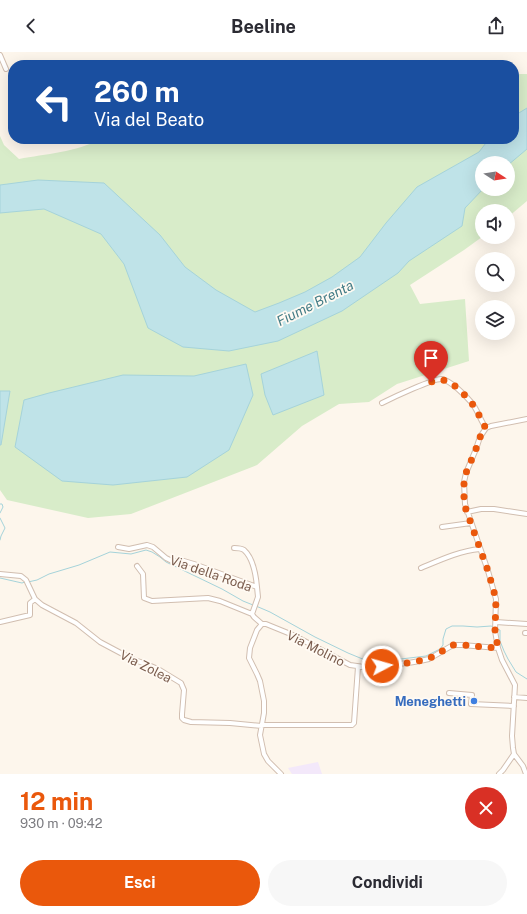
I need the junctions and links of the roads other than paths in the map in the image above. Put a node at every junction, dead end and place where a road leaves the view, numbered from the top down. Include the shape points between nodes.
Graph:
1 (0, 55) edge
2 (6, 69) dead end
3 (382, 403) dead end
4 (527, 419) edge
5 (486, 428) junction
6 (467, 512) junction
7 (527, 514) edge
8 (471, 523) junction
9 (442, 527) dead end
10 (118, 547) dead end
11 (234, 548) dead end
12 (480, 549) junction
13 (137, 566) dead end
14 (421, 568) dead end
15 (0, 574) edge
16 (257, 587) junction
17 (35, 598) junction
18 (252, 614) junction
19 (0, 622) edge
20 (262, 624) junction
21 (496, 624) junction
22 (527, 624) edge
23 (498, 648) junction
24 (358, 667) junction
25 (449, 693) dead end
26 (514, 697) junction
27 (527, 698) edge
28 (514, 706) junction
29 (262, 725) junction
30 (514, 754) junction
31 (280, 774) edge
32 (499, 774) edge
33 (526, 774) edge

1 - 2 street
3 - 5 street via 442,379 471,402
4 - 5 street
5 - 6 street via 466,473 464,504
6 - 7 street via 494,509
6 - 8 street
8 - 9 street
8 - 12 street
10 - 16 street, Via della Roda via 154,547 172,561 194,564
11 - 16 street via 245,551 253,568
12 - 14 street via 469,550
12 - 21 street via 496,599
13 - 18 street via 143,574 144,598 147,600 208,598
15 - 17 street, Via Zolea via 21,576
16 - 18 street, Via della Roda via 258,597
17 - 19 street via 31,603 30,615
17 - 29 street, Via Zolea via 42,605 76,623 100,642 158,669 180,683 184,690 184,720
18 - 20 street
20 - 24 street, Via Molino via 293,635
20 - 29 street via 250,648 249,658 262,690
21 - 22 street
21 - 23 street
23 - 24 street, Via Molino via 453,645 428,659
23 - 26 street via 514,685
24 - 29 street via 352,725
25 - 28 street via 472,694 471,704
26 - 27 street
26 - 28 street
28 - 30 street
29 - 31 street via 260,735 264,754
30 - 32 street
30 - 33 street

